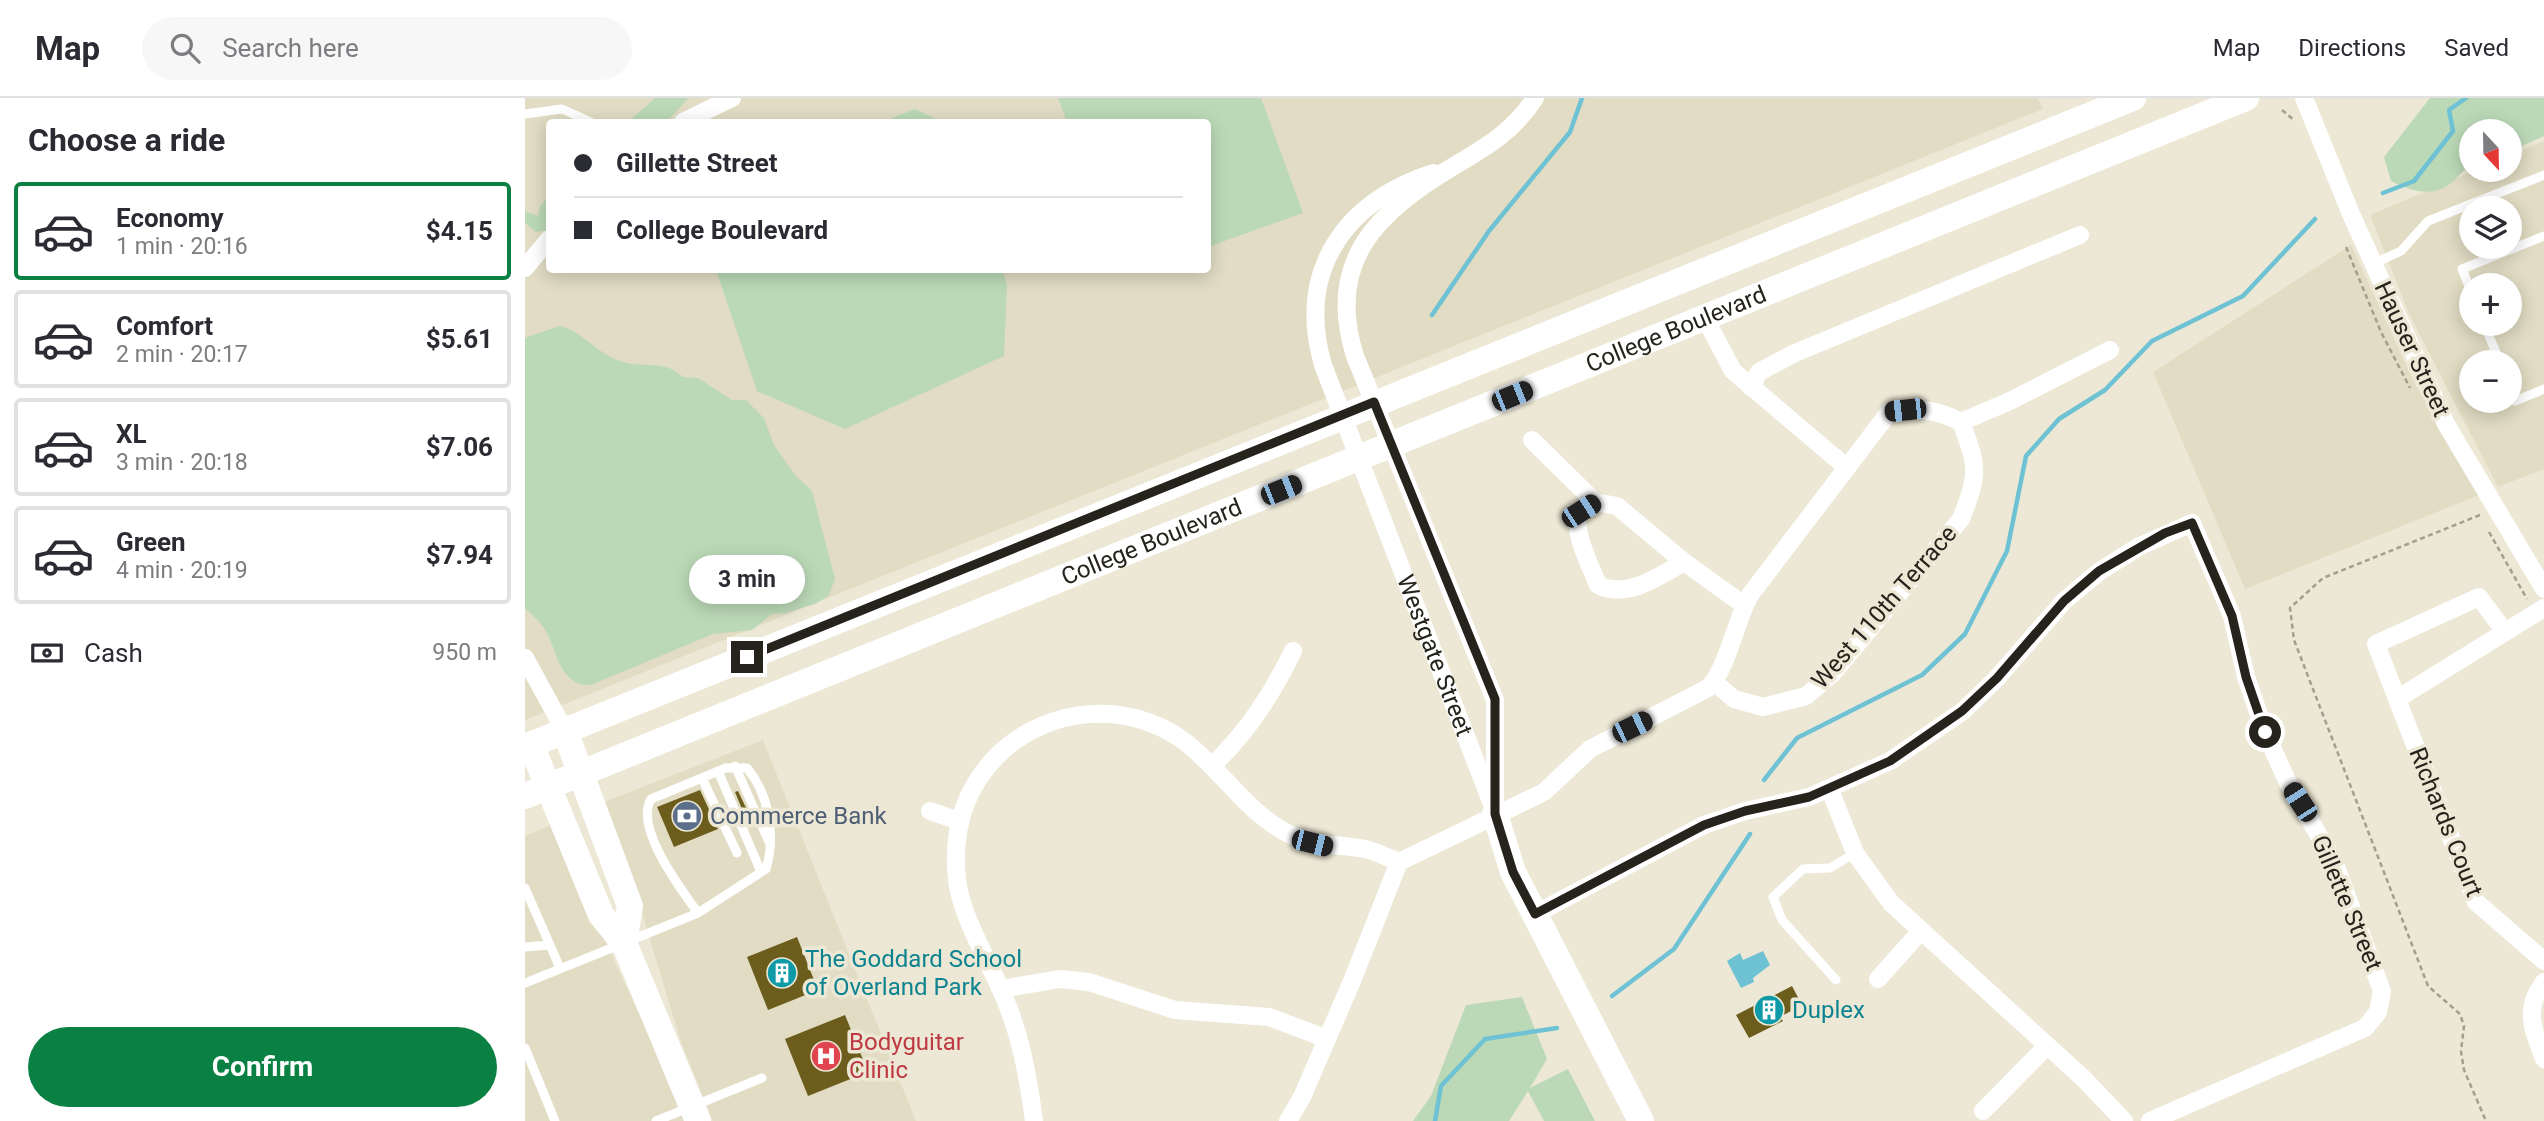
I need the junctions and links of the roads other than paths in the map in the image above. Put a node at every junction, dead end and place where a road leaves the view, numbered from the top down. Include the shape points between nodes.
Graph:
1 (703, 98) edge
2 (732, 98) edge
3 (1535, 98) edge
4 (2133, 98) edge
5 (2246, 98) edge
6 (2304, 98) edge
7 (525, 114) edge
8 (584, 119) edge
9 (679, 119) edge
10 (689, 119) edge
11 (1454, 166) junction
12 (2544, 175) edge
13 (2080, 235) dead end
14 (2544, 236) edge
15 (546, 243) edge
16 (2373, 264) junction
17 (525, 268) edge
18 (2464, 273) edge
19 (1705, 318) junction
20 (2110, 350) dead end
21 (1751, 387) junction
22 (2544, 389) edge
23 (2522, 398) edge
24 (1374, 402) junction
25 (1342, 415) junction
26 (1961, 422) junction
27 (1532, 440) dead end
28 (1392, 444) junction
29 (1359, 458) junction
30 (1846, 467) junction
31 (1595, 502) junction
32 (1684, 562) junction
33 (2544, 589) edge
34 (1744, 605) junction
35 (2544, 608) edge
36 (2505, 632) junction
37 (1293, 651) dead end
38 (525, 658) edge
39 (1714, 682) junction
40 (2397, 699) junction
41 (565, 731) junction
42 (527, 742) edge
43 (1212, 766) junction
44 (718, 771) junction
45 (581, 773) junction
46 (702, 778) junction
47 (1830, 790) junction
48 (536, 792) edge
49 (930, 811) dead end
50 (1495, 814) junction
51 (959, 821) junction
52 (737, 853) dead end
53 (1855, 853) junction
54 (1399, 862) junction
55 (761, 872) junction
56 (525, 888) edge
57 (698, 913) junction
58 (1535, 914) junction
59 (1920, 932) junction
60 (624, 943) junction
61 (549, 945) junction
62 (525, 947) edge
63 (2544, 961) edge
64 (560, 968) junction
65 (1878, 979) dead end
66 (1836, 980) dead end
67 (2544, 982) edge
68 (525, 983) edge
69 (1001, 989) junction
70 (1325, 1038) junction
71 (2046, 1047) junction
72 (525, 1048) edge
73 (2544, 1059) edge
74 (762, 1078) dead end
75 (1983, 1111) dead end
76 (695, 1114) edge
77 (555, 1121) edge
78 (656, 1121) edge
79 (1034, 1121) edge
80 (1288, 1121) edge
81 (1641, 1121) edge
82 (2124, 1121) edge
83 (2150, 1121) edge

1 - 9 street
2 - 10 street
3 - 11 street via 1507,133
4 - 24 main road, College Boulevard
5 - 19 main road, College Boulevard
6 - 16 street, Hauser Street
7 - 8 lane via 562,109
11 - 24 street via 1381,217 1360,246 1350,271 1346,294 1349,335
11 - 25 street, Westgate Street via 1404,182 1372,202 1331,248 1316,294 1314,319 1323,365
12 - 16 lane via 2428,221 2401,251
13 - 21 street via 1795,352 1759,372
14 - 18 lane via 2462,269
15 - 17 street
16 - 33 street, Hauser Street via 2446,424
19 - 21 street via 1733,371
19 - 28 main road, College Boulevard
20 - 26 street
21 - 30 street
22 - 23 lane
24 - 25 main road, College Boulevard
24 - 28 street
25 - 29 street, Westgate Street
25 - 41 main road, College Boulevard
26 - 30 street via 1940,411 1890,411
26 - 39 street, West 110th Terrace via 1976,461 1961,519 1832,674 1806,696 1763,708 1734,699
27 - 31 street
28 - 29 main road, College Boulevard
28 - 50 street via 1495,699
29 - 45 main road, College Boulevard
29 - 50 street, Westgate Street
30 - 34 street
31 - 32 street via 1617,506
31 - 32 street via 1581,511 1577,523 1598,585 1621,591
32 - 34 street
34 - 39 street
35 - 36 street
36 - 40 street
36 - 40 street, Richards Court via 2479,597 2377,644
37 - 43 street via 1252,725
38 - 41 street
39 - 50 street via 1690,700 1590,749 1544,792
40 - 63 street, Richards Court via 2476,902
41 - 42 main road, College Boulevard
41 - 45 main road
42 - 48 main road
43 - 51 street via 1184,741 1147,721 1109,713 1066,717 1042,724 1009,744 973,787
43 - 54 street via 1250,806 1284,832 1327,846 1368,850
44 - 46 lane
44 - 55 lane
44 - 55 lane via 735,766 747,768 754,776 768,813 771,847 767,869
45 - 48 main road, College Boulevard
45 - 60 main road via 630,906
46 - 52 lane
46 - 57 lane via 648,804 648,818 665,868
47 - 53 street
47 - 58 street via 1704,825
47 - 83 street, Gillette Street via 1929,737 1997,678 2064,601 2099,571 2192,523 2232,616 2263,728 2289,786 2334,861 2382,991 2378,1012 2365,1028
48 - 60 main road via 601,915
49 - 51 street
50 - 54 street
50 - 58 main road, Westgate Street via 1513,872
51 - 69 street via 955,842 958,884
53 - 59 street via 1891,903
53 - 66 lane via 1830,868 1803,869 1773,897 1782,920
54 - 70 street
55 - 57 lane
56 - 61 lane
57 - 60 lane
58 - 81 main road, Westgate Street
59 - 65 street
59 - 71 street
60 - 64 lane
60 - 76 main road
61 - 62 lane
61 - 64 lane
64 - 68 lane
67 - 73 street via 2533,997 2532,1025
69 - 70 street via 1060,979 1089,982 1175,1010 1269,1017
69 - 79 street via 1026,1060
70 - 80 street
71 - 75 street
71 - 82 street
72 - 77 lane
74 - 76 lane
76 - 78 lane

